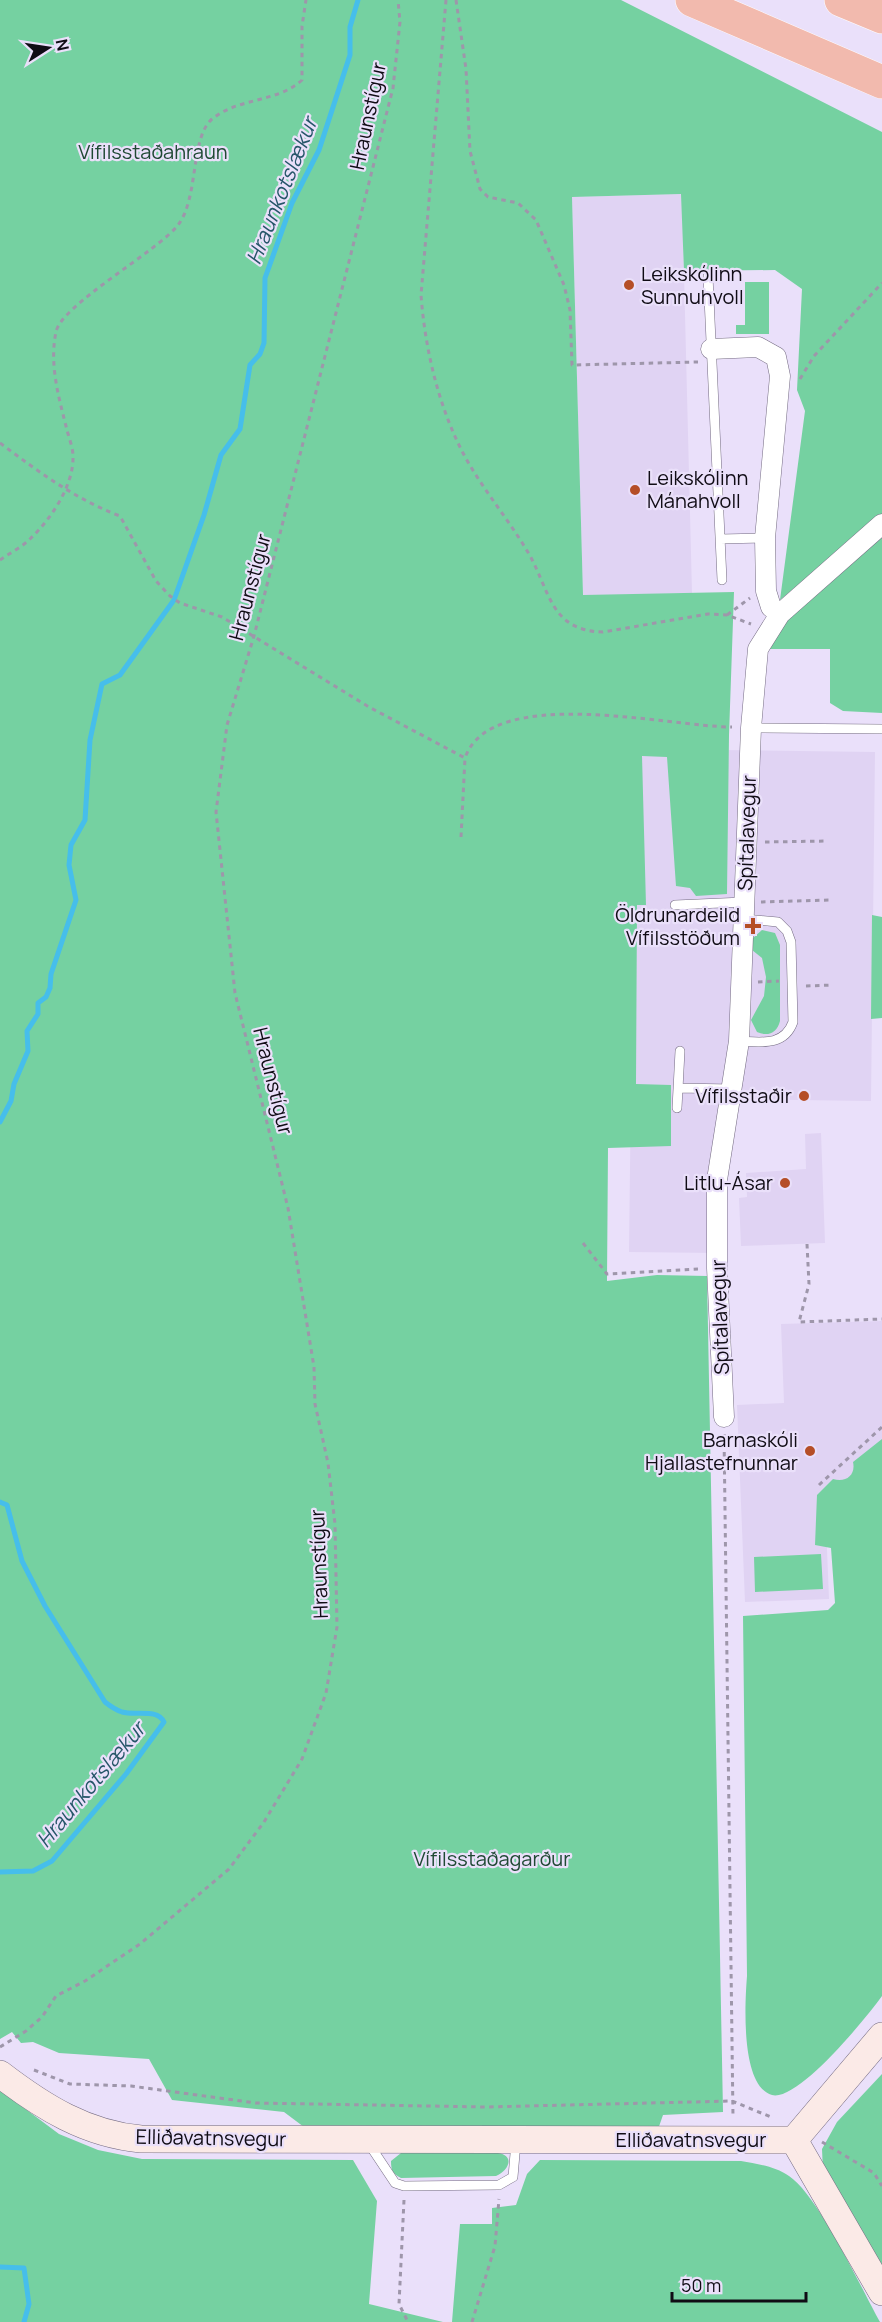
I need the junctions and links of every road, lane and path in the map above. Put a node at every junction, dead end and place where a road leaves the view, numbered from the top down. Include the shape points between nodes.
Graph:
1 (306, 0) edge
2 (398, 0) edge
3 (446, 0) edge
4 (456, 0) edge
5 (692, 0) edge
6 (841, 0) edge
7 (882, 17) edge
8 (882, 82) edge
9 (708, 276) dead end
10 (882, 283) edge
11 (712, 355) junction
12 (799, 380) dead end
13 (0, 443) edge
14 (64, 489) junction
15 (882, 524) edge
16 (720, 538) junction
17 (765, 538) junction
18 (0, 560) edge
19 (722, 580) dead end
20 (766, 587) junction
21 (780, 614) junction
22 (727, 615) junction
23 (768, 630) junction
24 (254, 636) junction
25 (751, 728) junction
26 (882, 729) edge
27 (465, 758) junction
28 (461, 837) dead end
29 (826, 841) dead end
30 (747, 843) junction
31 (831, 900) dead end
32 (675, 905) dead end
33 (744, 911) junction
34 (742, 982) junction
35 (792, 983) junction
36 (834, 985) dead end
37 (739, 1041) junction
38 (680, 1052) dead end
39 (678, 1088) junction
40 (732, 1089) junction
41 (677, 1108) dead end
42 (583, 1243) dead end
43 (807, 1244) dead end
44 (717, 1268) junction
45 (882, 1319) edge
46 (724, 1417) joint
47 (882, 1427) edge
48 (819, 1485) dead end
49 (882, 2036) edge
50 (0, 2047) edge
51 (28, 2068) dead end
52 (0, 2074) edge
53 (732, 2101) junction
54 (366, 2139) junction
55 (516, 2140) junction
56 (734, 2140) junction
57 (794, 2140) junction
58 (499, 2185) junction
59 (404, 2186) junction
60 (882, 2292) edge
61 (408, 2322) edge
62 (472, 2322) edge

1 - 14 path via 302,80 290,90 234,106 211,120 202,133 189,202 178,226 73,309 56,329 54,373 73,457
2 - 24 path, Hraunstígur via 400,22 393,88
3 - 22 path via 421,295 433,371 463,453 526,549 553,605 573,627 603,632 708,614
4 - 11 path via 466,69 470,151 480,189 488,197 518,202 536,220 564,285 570,310 572,365
5 - 8 highway
6 - 7 highway
9 - 11 lane
10 - 12 path via 814,356
11 - 16 lane
11 - 17 street via 758,348 776,357 780,376
13 - 14 path
14 - 18 path via 50,516 29,540
14 - 24 path via 120,516 156,581 170,596 222,617
15 - 21 street, Spítalavegur
16 - 17 lane
16 - 19 lane
17 - 20 street
20 - 21 street via 771,606
20 - 22 path
21 - 23 street, Spítalavegur
22 - 23 path
23 - 25 street, Spítalavegur via 758,649
24 - 27 path via 369,707
24 - 50 path, Hraunstígur via 227,725 216,812 235,993 288,1208 314,1366 315,1404 328,1463 335,1524 336,1627 326,1693 302,1759 229,1869 140,1944 56,1996 34,2024
25 - 26 lane
25 - 27 path via 588,715 532,715 509,719 488,729 470,744
25 - 30 street, Spítalavegur
27 - 28 path
29 - 30 path
30 - 33 street, Spítalavegur
31 - 33 path
32 - 33 lane
33 - 34 street, Spítalavegur
33 - 35 lane via 771,920 787,931
34 - 35 path
34 - 37 street, Spítalavegur
35 - 36 path
35 - 37 lane via 793,1022 788,1032 770,1042
37 - 40 street, Spítalavegur
38 - 39 lane
39 - 40 lane
39 - 41 lane
40 - 44 street, Spítalavegur via 717,1180
42 - 44 path via 607,1274
43 - 45 path via 809,1284 799,1322
44 - 46 street, Spítalavegur
46 - 53 path
47 - 48 path
49 - 57 main road
51 - 53 path via 70,2084 131,2086 256,2103 486,2107
52 - 54 main road, Elliðavatnsvegur via 69,2120 122,2137
53 - 56 path
54 - 55 main road, Elliðavatnsvegur
54 - 59 lane via 388,2175
55 - 56 main road, Elliðavatnsvegur
55 - 58 lane via 513,2177
56 - 57 main road, Elliðavatnsvegur
57 - 60 main road
58 - 59 lane
58 - 62 path via 495,2246
59 - 61 path via 399,2304

